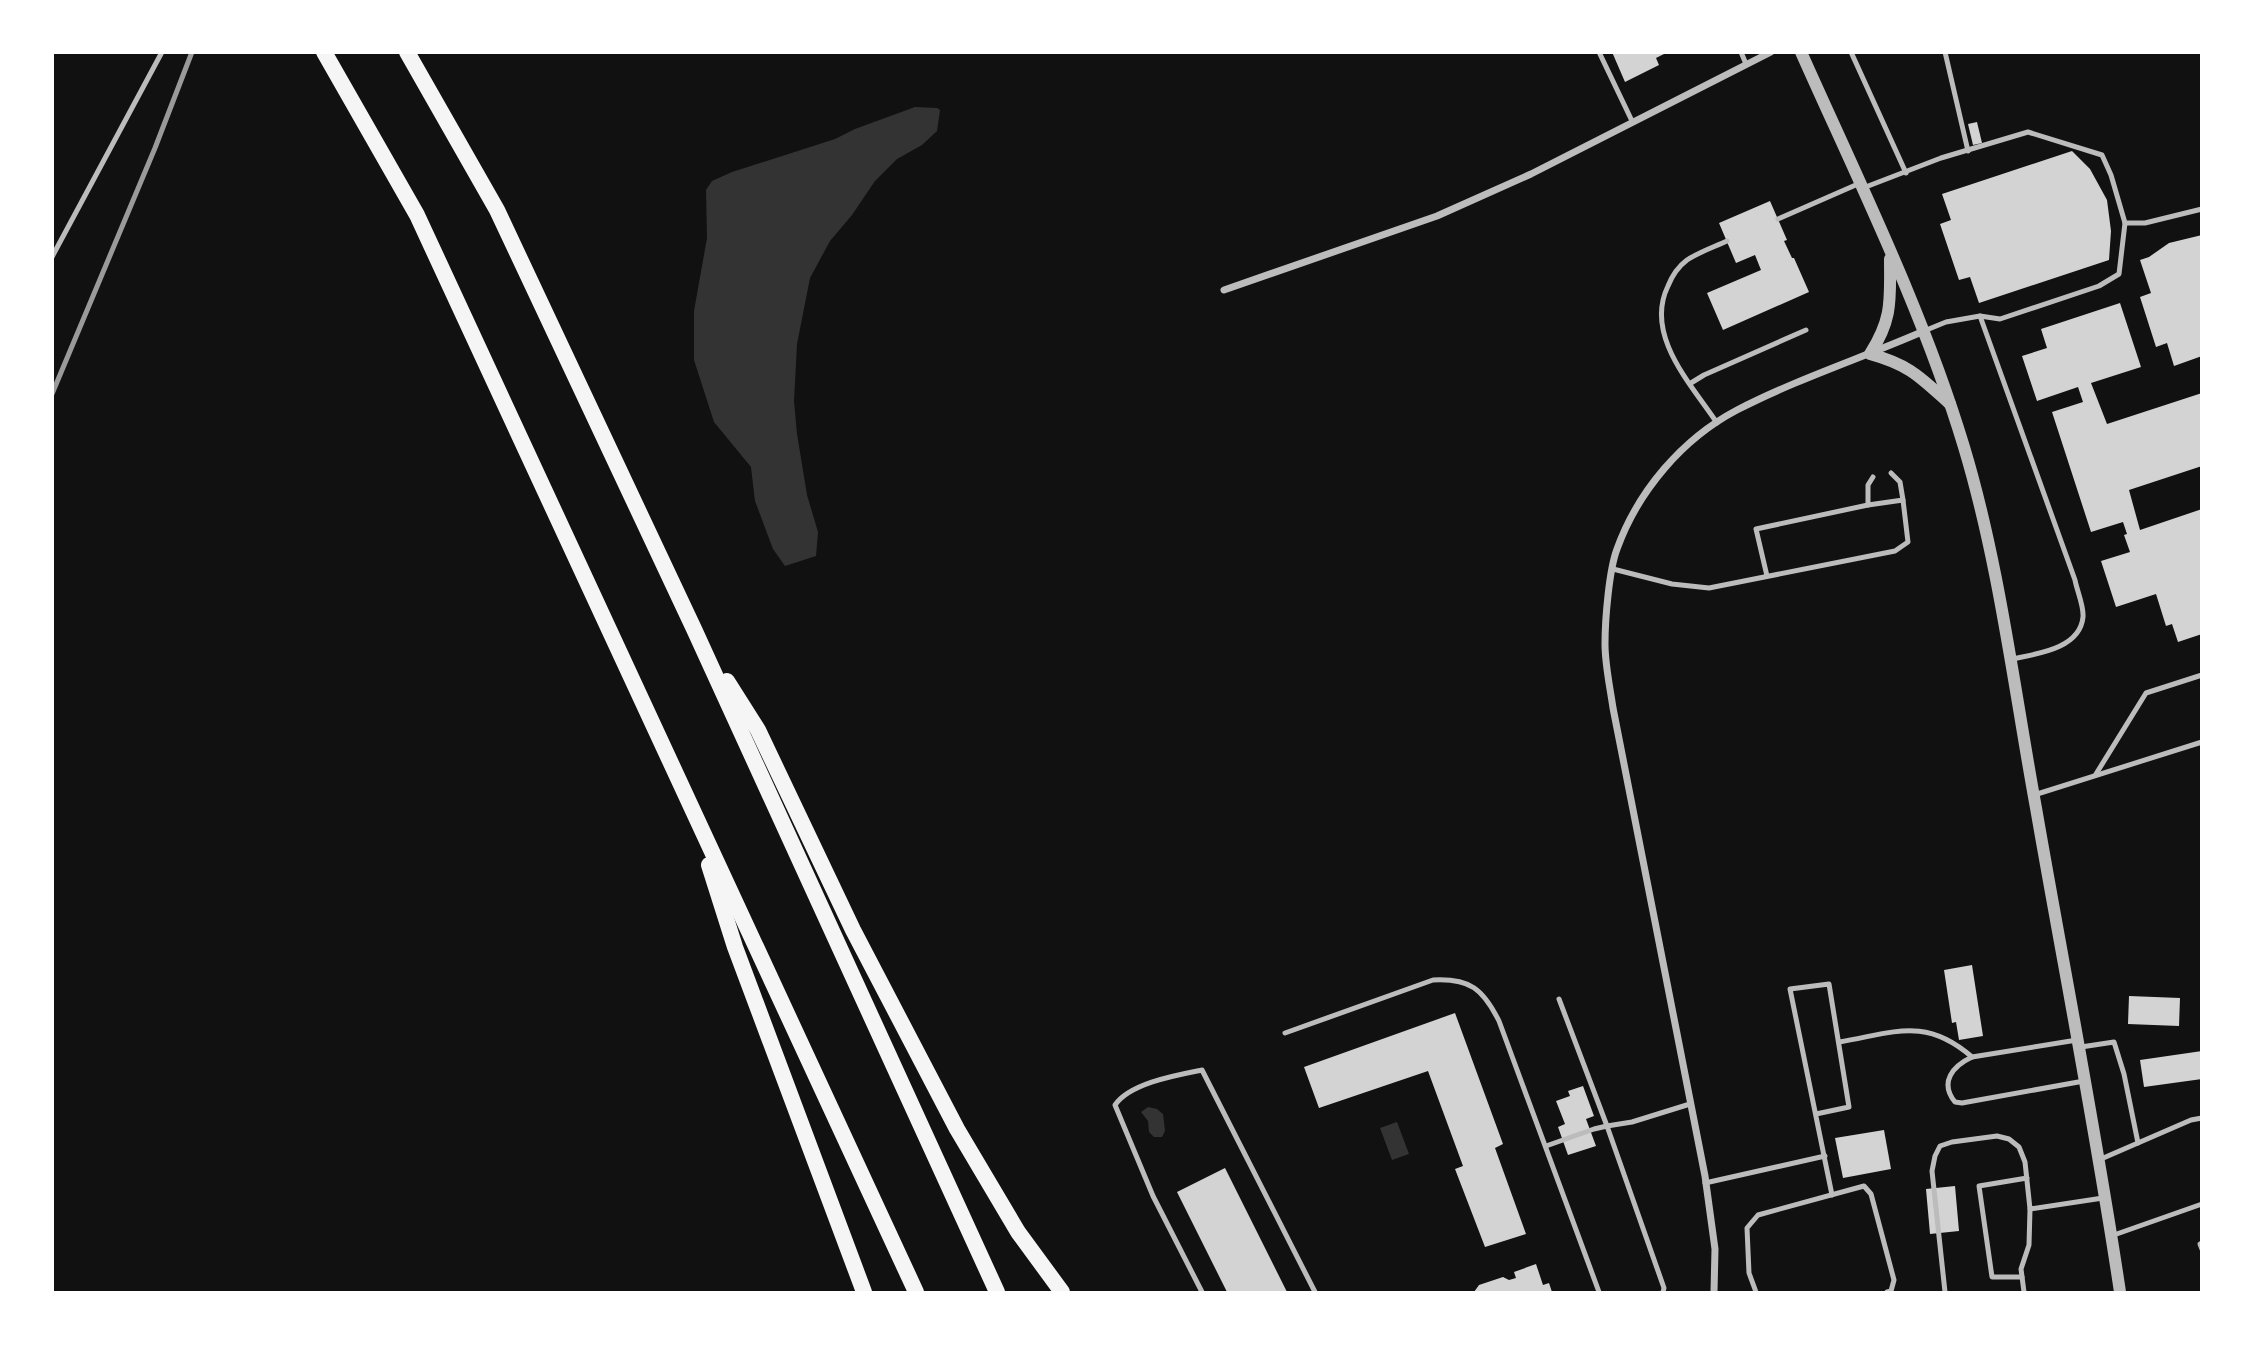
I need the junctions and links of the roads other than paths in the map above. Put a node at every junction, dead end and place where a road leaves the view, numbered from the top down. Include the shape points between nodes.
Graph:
1 (162, 52) edge
2 (324, 52) edge
3 (407, 52) edge
4 (1599, 52) edge
5 (1741, 52) edge
6 (1771, 52) edge
7 (1801, 52) edge
8 (1850, 52) edge
9 (1945, 52) edge
10 (1746, 64) junction
11 (1632, 121) junction
12 (1968, 152) junction
13 (1906, 173) junction
14 (1861, 186) junction
15 (2202, 209) edge
16 (1778, 219) dead end
17 (2124, 223) junction
18 (1727, 241) dead end
19 (1890, 252) junction
20 (52, 257) edge
21 (1224, 290) dead end
22 (1980, 317) junction
23 (1806, 330) dead end
24 (1924, 331) junction
25 (1870, 354) junction
26 (1690, 383) junction
27 (1950, 404) junction
28 (1717, 423) junction
29 (1891, 474) dead end
30 (1873, 477) dead end
31 (1903, 500) junction
32 (1868, 505) junction
33 (1613, 569) junction
34 (1767, 576) junction
35 (694, 629) junction
36 (2009, 660) junction
37 (2202, 675) edge
38 (2202, 742) edge
39 (2096, 774) junction
40 (2033, 795) junction
41 (689, 802) junction
42 (1559, 999) dead end
43 (1284, 1033) dead end
44 (1839, 1042) junction
45 (2077, 1044) junction
46 (1972, 1056) junction
47 (2084, 1081) junction
48 (1690, 1104) junction
49 (1816, 1114) junction
50 (2202, 1118) edge
51 (1607, 1126) junction
52 (2138, 1143) junction
53 (1546, 1146) junction
54 (1825, 1156) junction
55 (2098, 1161) junction
56 (2027, 1178) junction
57 (1705, 1183) junction
58 (1832, 1195) junction
59 (2104, 1198) junction
60 (2202, 1204) edge
61 (2030, 1209) junction
62 (2111, 1237) junction
63 (2202, 1243) edge
64 (2202, 1250) edge
65 (2022, 1277) junction
66 (864, 1293) edge
67 (916, 1293) edge
68 (997, 1293) edge
69 (1062, 1293) edge
70 (1202, 1293) edge
71 (1315, 1293) edge
72 (1599, 1293) edge
73 (1663, 1293) edge
74 (1714, 1293) edge
75 (1756, 1293) edge
76 (1887, 1293) edge
77 (1945, 1293) edge
78 (2024, 1293) edge
79 (2120, 1293) edge

1 - 20 lane
2 - 41 highway via 417,215
3 - 35 highway via 497,210
4 - 11 lane
5 - 10 lane
6 - 10 street
7 - 14 street
8 - 13 lane
9 - 12 lane
10 - 11 street
11 - 21 street via 1437,216
12 - 13 lane
12 - 17 lane via 2028,132 2102,155
13 - 14 lane
14 - 16 lane
14 - 19 street
15 - 17 lane via 2145,223
17 - 22 lane via 2119,274 2099,286 2000,319
18 - 26 lane via 1686,261 1663,297 1664,338
19 - 24 street
19 - 25 street via 1890,310
22 - 24 lane
22 - 36 lane via 2075,580 2083,617 2078,632 2063,645
23 - 26 lane
24 - 25 street
24 - 27 street
25 - 27 street via 1899,362
25 - 28 street
26 - 28 lane
27 - 36 street via 1986,531
28 - 33 street via 1681,450 1639,502 1616,550
29 - 31 lane via 1900,482
30 - 32 lane via 1868,485
31 - 32 lane
31 - 34 lane via 1908,542 1902,547
32 - 34 lane via 1756,529
33 - 34 lane via 1709,588
33 - 48 street via 1605,646 1613,708
35 - 68 highway
35 - 69 highway via 758,730 853,930 957,1129 1018,1232
36 - 40 street
37 - 39 lane via 2146,693
38 - 39 lane
39 - 40 lane
40 - 45 street
41 - 66 highway via 735,947
41 - 67 highway
42 - 51 lane
43 - 53 lane via 1433,980 1469,983 1499,1021
44 - 46 lane via 1917,1029 1934,1032
44 - 49 lane via 1849,1107
44 - 49 lane via 1829,984 1790,989
45 - 46 lane
45 - 47 street
45 - 52 lane via 2114,1042
46 - 47 lane via 1951,1072 1947,1084 1955,1102
47 - 55 street
48 - 51 lane
48 - 57 street
49 - 54 lane
50 - 52 lane
51 - 53 lane
51 - 73 lane
52 - 55 lane
53 - 72 lane
54 - 57 lane
54 - 58 lane
55 - 59 street
56 - 61 lane
56 - 65 lane via 1979,1186 1992,1277
56 - 77 lane via 2019,1147 2009,1139 1997,1136 1940,1146 1932,1171
57 - 74 street via 1715,1248
58 - 75 lane via 1758,1215 1747,1228 1749,1273
58 - 76 lane via 1864,1186 1871,1194 1894,1280
59 - 61 lane
59 - 62 street
60 - 62 lane
61 - 65 lane
62 - 79 street
63 - 64 lane
65 - 78 lane
70 - 71 lane via 1153,1196 1115,1105 1159,1078 1202,1070

